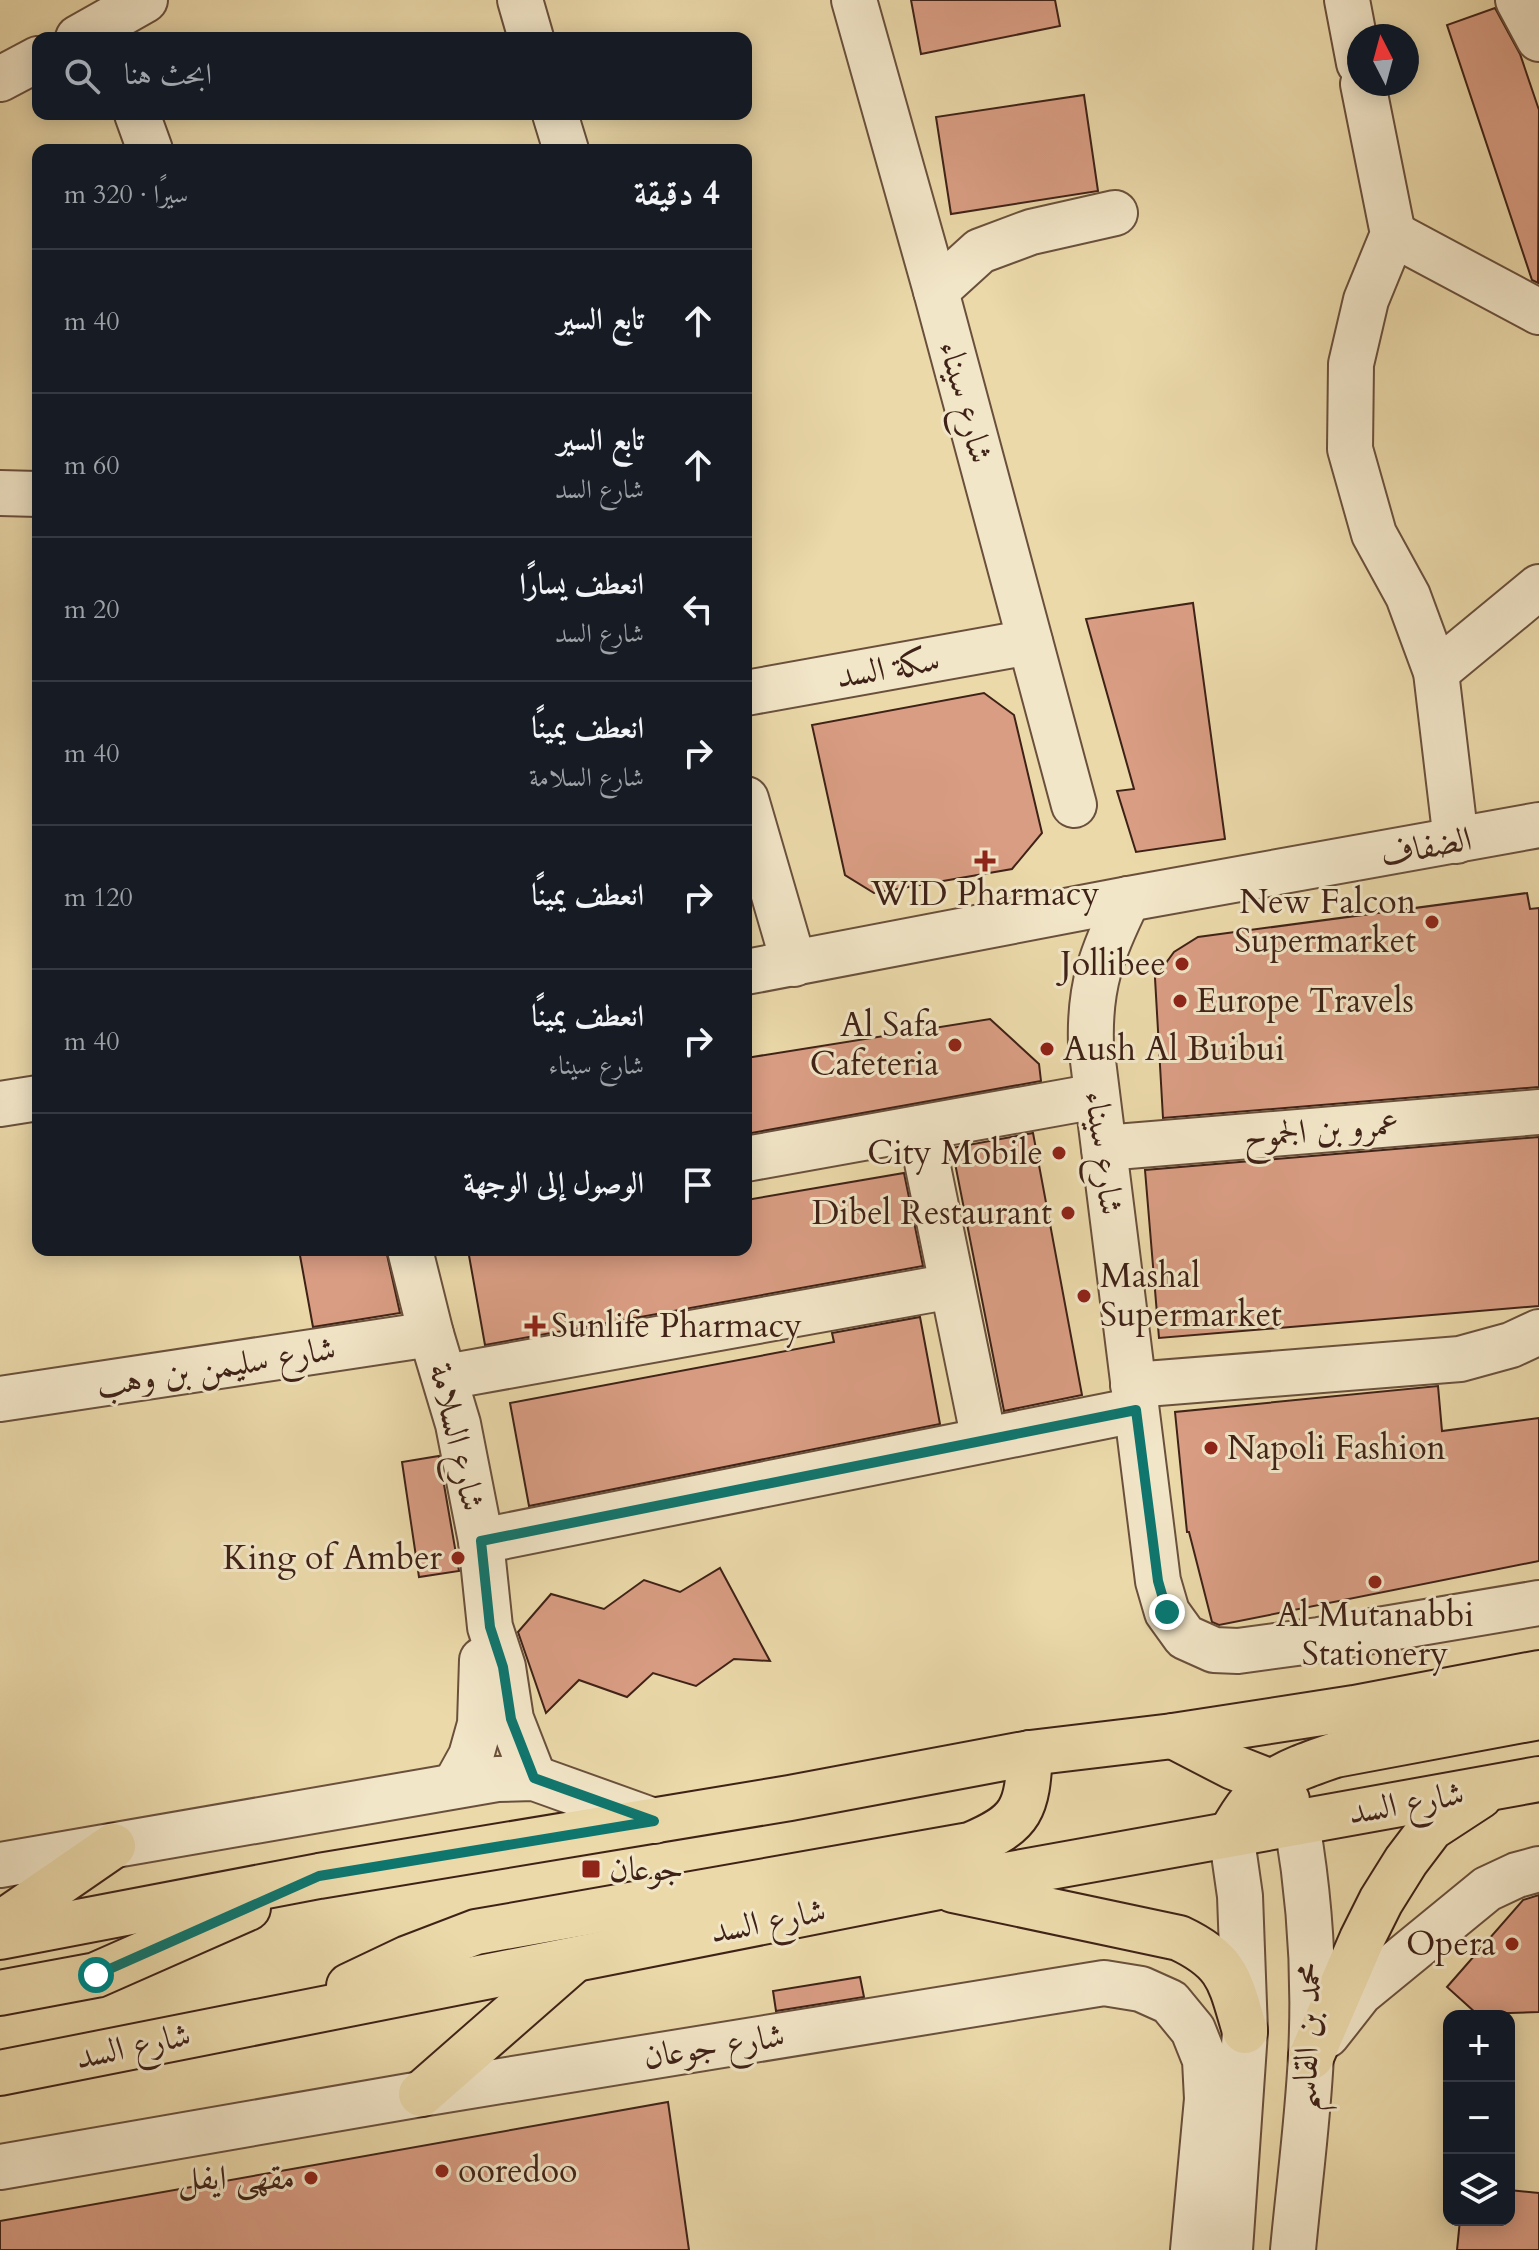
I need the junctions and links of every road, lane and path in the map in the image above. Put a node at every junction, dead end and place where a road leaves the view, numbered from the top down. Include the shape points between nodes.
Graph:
1 (145, 0) edge
2 (520, 0) edge
3 (854, 0) edge
4 (1518, 0) edge
5 (1356, 3) edge
6 (1357, 24) edge
7 (98, 32) edge
8 (529, 32) edge
9 (1539, 39) edge
10 (32, 62) edge
11 (0, 79) edge
12 (1365, 96) edge
13 (139, 120) edge
14 (557, 120) edge
15 (148, 144) edge
16 (564, 144) edge
17 (1115, 213) dead end
18 (1393, 234) junction
19 (936, 291) junction
20 (1539, 312) edge
21 (0, 493) edge
22 (32, 494) edge
23 (1539, 587) edge
24 (1030, 642) junction
25 (1436, 672) junction
26 (752, 692) edge
27 (1074, 805) dead end
28 (752, 820) edge
29 (1539, 825) edge
30 (1456, 841) junction
31 (1128, 899) junction
32 (794, 964) junction
33 (752, 971) edge
34 (1097, 1096) junction
35 (32, 1099) edge
36 (0, 1104) edge
37 (1539, 1112) edge
38 (920, 1128) junction
39 (1104, 1148) junction
40 (752, 1158) edge
41 (412, 1256) edge
42 (952, 1286) junction
43 (1539, 1332) edge
44 (431, 1334) junction
45 (446, 1377) junction
46 (1134, 1397) junction
47 (0, 1399) edge
48 (984, 1440) junction
49 (481, 1541) junction
50 (1539, 1603) edge
51 (490, 1627) junction
52 (1539, 1673) edge
53 (1539, 1717) edge
54 (1173, 1736) junction
55 (1030, 1753) junction
56 (534, 1778) junction
57 (1539, 1779) edge
58 (1271, 1782) junction
59 (455, 1785) junction
60 (1491, 1788) junction
61 (654, 1821) junction
62 (1297, 1824) junction
63 (1231, 1833) junction
64 (113, 1846) junction
65 (0, 1865) edge
66 (1539, 1869) edge
67 (319, 1876) junction
68 (939, 1887) junction
69 (0, 1924) edge
70 (0, 1937) edge
71 (575, 1958) junction
72 (0, 1993) edge
73 (293, 2014) junction
74 (1245, 2031) junction
75 (1311, 2057) junction
76 (0, 2073) edge
77 (421, 2094) junction
78 (0, 2167) edge
79 (1193, 2250) edge
80 (1230, 2250) edge
81 (1293, 2250) edge

1 - 7 street
2 - 8 street
3 - 19 street, شارع سيناء
4 - 9 street
5 - 6 street
10 - 11 street
12 - 18 street
13 - 15 street
14 - 16 street
17 - 19 street via 1031,232 980,251
18 - 20 street
18 - 25 street via 1366,300 1351,364 1350,449 1374,534 1408,596
19 - 24 street, شارع سيناء
21 - 22 street
23 - 25 street
24 - 26 street, سكة السد
24 - 27 street, شارع سيناء
25 - 30 street
28 - 32 street
29 - 30 street, الضفاف
30 - 31 street, الضفاف
31 - 32 street, الضفاف
31 - 34 street, شارع سيناء via 1095,977 1090,1017
32 - 33 street, الضفاف
34 - 38 street
34 - 39 street, شارع سيناء
35 - 36 street
37 - 39 street, عمرو بن الجموح
38 - 40 street
38 - 42 street
39 - 46 street, شارع سيناء
41 - 44 street, شارع السلامة
42 - 45 street
42 - 48 street
43 - 46 street via 1460,1359
44 - 45 street, شارع السلامة
44 - 47 street, شارع سليمن بن وهب
45 - 49 street, شارع السلامة
46 - 48 street
46 - 50 street, شارع سيناء via 1158,1581 1167,1612 1185,1637 1214,1650 1238,1651
48 - 49 street
49 - 51 street, شارع السلامة
51 - 56 street, شارع السلامة via 511,1719
51 - 59 street, شارع السلامة via 483,1648 480,1724
52 - 54 main road
53 - 58 main road via 1335,1755
54 - 55 main road
54 - 58 main road
55 - 61 main road
55 - 73 main road via 1028,1791 1019,1814 999,1833 970,1845 476,1932 408,1958
56 - 59 street
56 - 61 street
57 - 60 main road, شارع السد
58 - 62 main road via 1286,1798
58 - 63 main road via 1248,1803
59 - 64 street
60 - 62 main road, شارع السد
60 - 75 main road via 1431,1828 1406,1861 1362,1939
61 - 67 main road
62 - 63 main road, شارع السد
62 - 75 street, محمد بن القاسم via 1308,1889
63 - 68 main road, شارع السد
63 - 74 street, محمد بن القاسم via 1241,1910
64 - 65 street
64 - 69 main road
66 - 75 street via 1487,1889 1405,1954 1360,1993
67 - 70 main road
67 - 72 main road via 96,1975
68 - 71 main road, شارع السد
68 - 74 main road via 1179,1938 1206,1951 1228,1978
71 - 73 main road, شارع السد
71 - 77 main road
73 - 76 main road, شارع السد
74 - 80 street, محمد بن القاسم
75 - 81 street, محمد بن القاسم
77 - 78 street, شارع جوعان
77 - 79 street, شارع جوعان via 1104,1983 1141,1989 1170,2002 1193,2030 1205,2060 1207,2099

